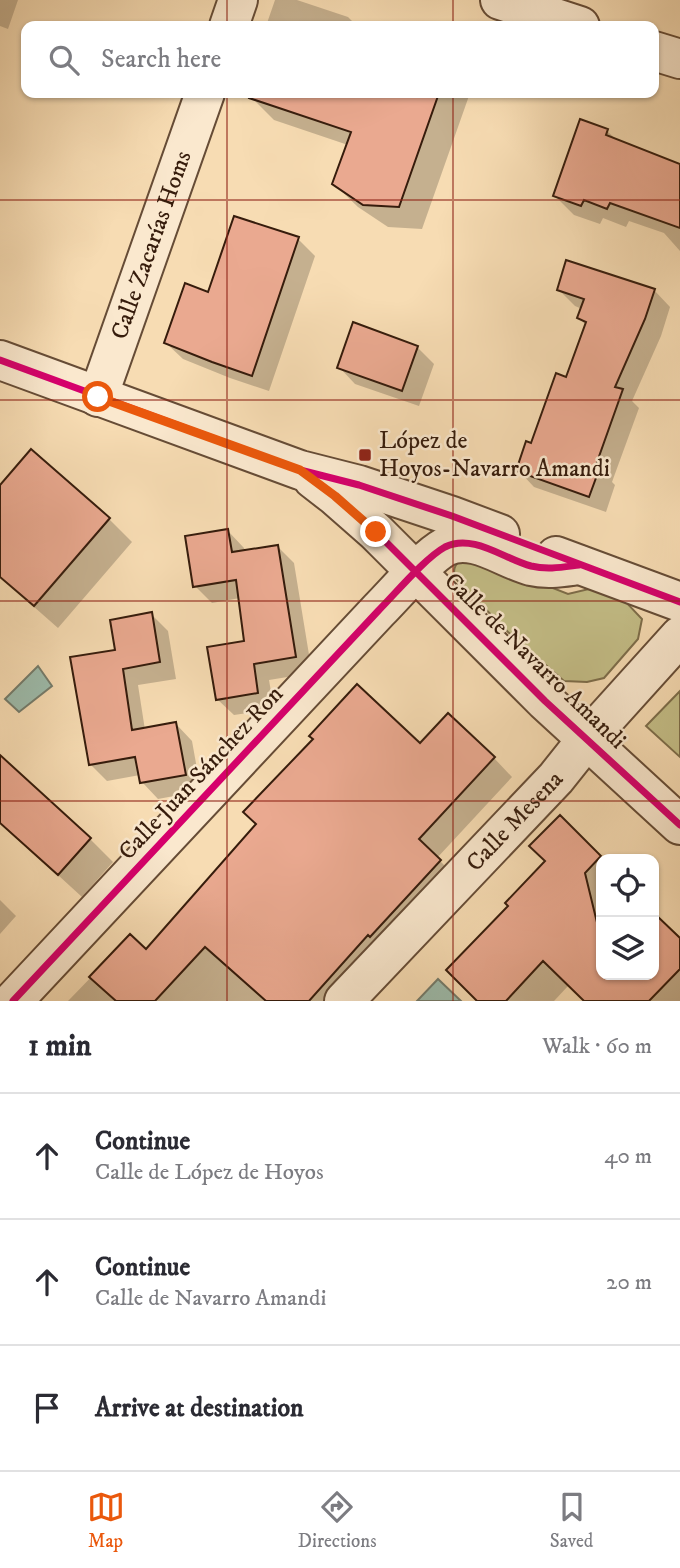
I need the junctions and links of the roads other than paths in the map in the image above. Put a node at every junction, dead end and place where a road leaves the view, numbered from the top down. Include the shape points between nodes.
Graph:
1 (238, 0) edge
2 (500, 0) edge
3 (231, 21) edge
4 (565, 21) edge
5 (659, 53) edge
6 (680, 59) edge
7 (203, 98) edge
8 (0, 360) edge
9 (98, 397) junction
10 (300, 470) junction
11 (579, 565) junction
12 (416, 572) junction
13 (680, 602) edge
14 (680, 636) edge
15 (587, 739) junction
16 (680, 825) edge
17 (13, 1001) edge
18 (344, 1001) edge

1 - 3 street
2 - 4 street
5 - 6 street
7 - 9 street, Calle Zacarías Homs
8 - 9 street
9 - 10 street
10 - 11 street via 453,516
10 - 12 street, Calle de Navarro Amandi via 349,508
11 - 12 street, Calle Juan Sánchez Ron via 531,566 472,543 457,543 438,552
11 - 13 street
12 - 15 street, Calle de Navarro Amandi
12 - 17 street, Calle Juan Sánchez Ron
14 - 15 street, Calle Mesena
15 - 16 street, Calle de Navarro Amandi
15 - 18 street, Calle Mesena via 556,778

